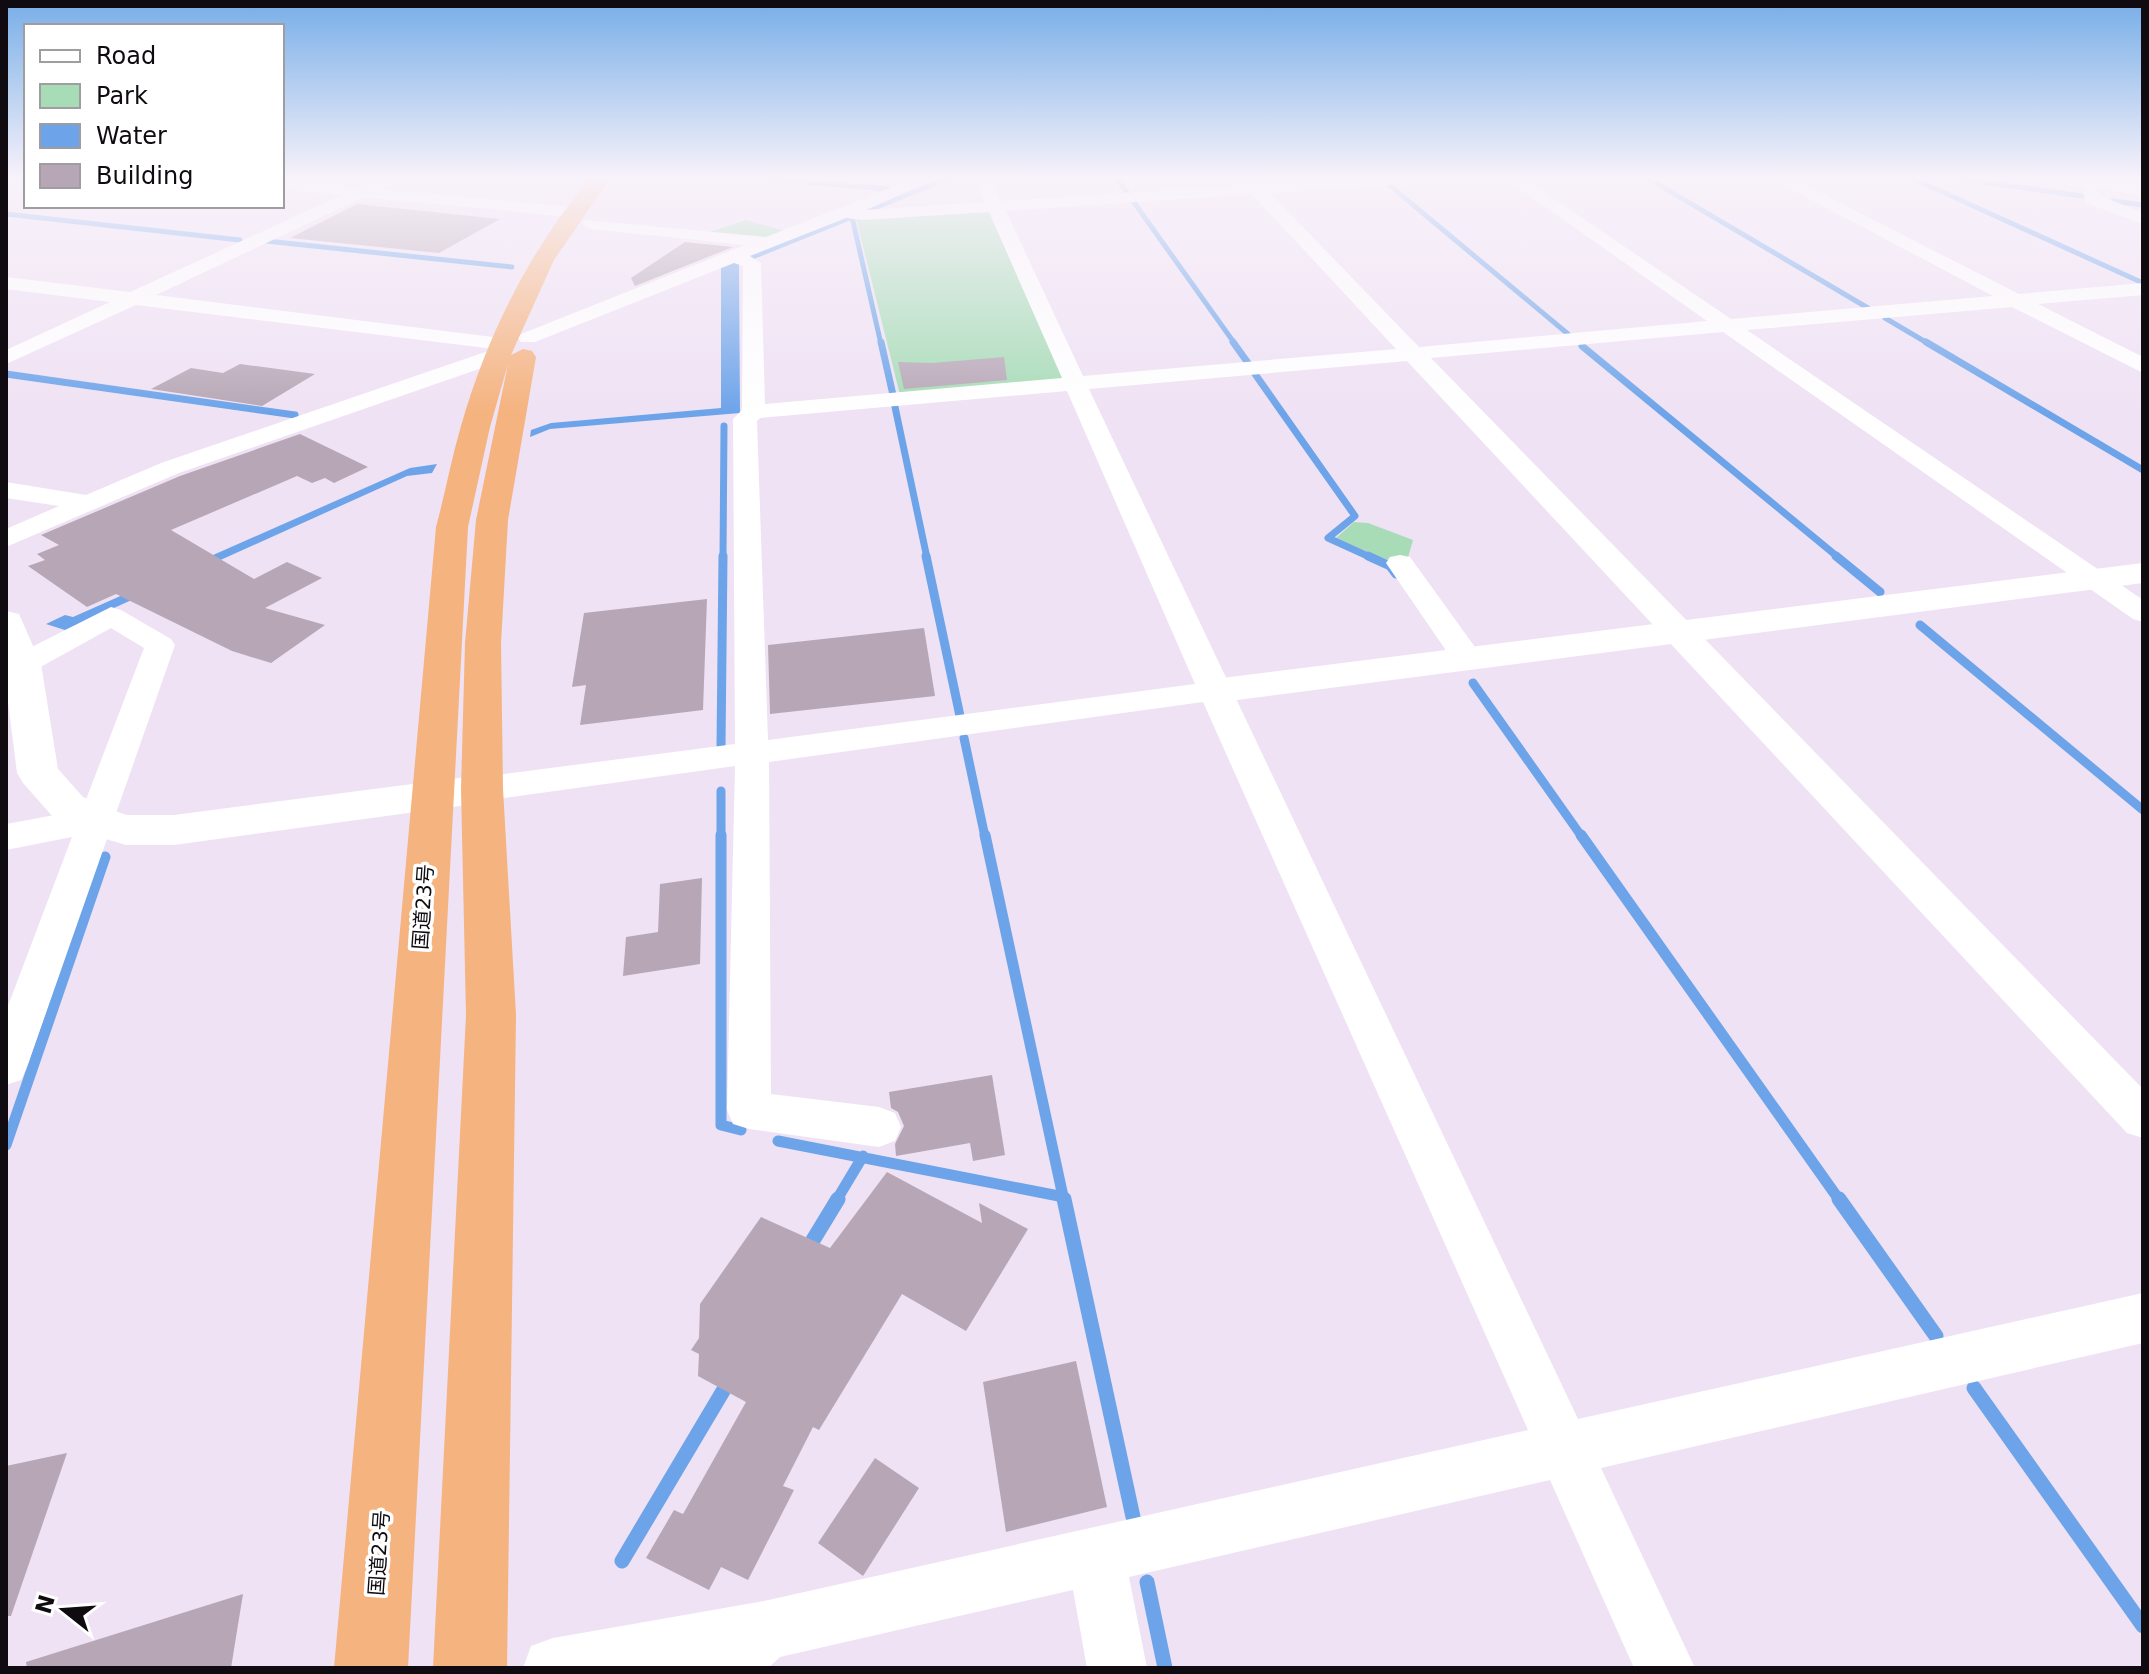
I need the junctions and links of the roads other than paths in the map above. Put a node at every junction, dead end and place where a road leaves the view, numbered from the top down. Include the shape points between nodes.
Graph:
1 (220, 257) edge
2 (568, 257) edge
3 (748, 257) edge
4 (1018, 257) edge
5 (1321, 257) edge
6 (1627, 257) edge
7 (1932, 257) edge
8 (744, 260) junction
9 (6, 283) edge
10 (2143, 289) edge
11 (131, 298) junction
12 (2015, 300) junction
13 (1729, 327) junction
14 (509, 346) junction
15 (1414, 355) junction
16 (6, 358) edge
17 (2143, 366) edge
18 (1078, 385) junction
19 (754, 412) junction
20 (6, 490) edge
21 (87, 503) junction
22 (6, 539) edge
23 (1400, 563) dead end
24 (2143, 573) edge
25 (2095, 579) junction
26 (2143, 613) edge
27 (6, 622) edge
28 (1678, 632) junction
29 (1469, 661) junction
30 (14, 668) edge
31 (1214, 691) junction
32 (752, 753) junction
33 (482, 789) junction
34 (431, 796) junction
35 (94, 820) junction
36 (6, 837) edge
37 (6, 1067) edge
38 (2143, 1119) edge
39 (879, 1127) dead end
40 (2143, 1318) edge
41 (1565, 1449) junction
42 (1096, 1556) junction
43 (744, 1650) edge
44 (371, 1668) edge
45 (470, 1668) edge
46 (553, 1668) edge
47 (1117, 1668) edge
48 (1665, 1668) edge

1 - 11 street
2 - 14 highway, 国道23号
3 - 8 street
4 - 18 street
5 - 15 street
6 - 13 street
7 - 12 street
8 - 14 street
8 - 19 street
9 - 11 street
10 - 12 street
11 - 14 street
11 - 16 street
12 - 13 street
12 - 17 street
13 - 15 street
13 - 25 street
14 - 21 street
14 - 33 highway, 国道23号 via 483,643
14 - 34 highway, 国道23号 via 478,415 452,527
15 - 18 street
15 - 28 street
18 - 19 street
18 - 31 street
19 - 32 street via 745,419
20 - 21 street
21 - 22 street
23 - 29 street
24 - 25 street
25 - 26 street
25 - 28 street
27 - 30 street
28 - 29 street
28 - 38 street
29 - 31 street
30 - 35 street via 38,773 68,807
30 - 35 street via 111,616 160,645
31 - 32 street
31 - 41 street
32 - 33 street
32 - 39 street via 749,1110
33 - 34 street
33 - 45 highway, 国道23号 via 491,1015
34 - 35 street via 174,830 126,830
34 - 44 highway, 国道23号
35 - 36 street
35 - 37 street
40 - 41 street
41 - 42 street
41 - 48 street
42 - 43 street
42 - 47 street
43 - 46 street

